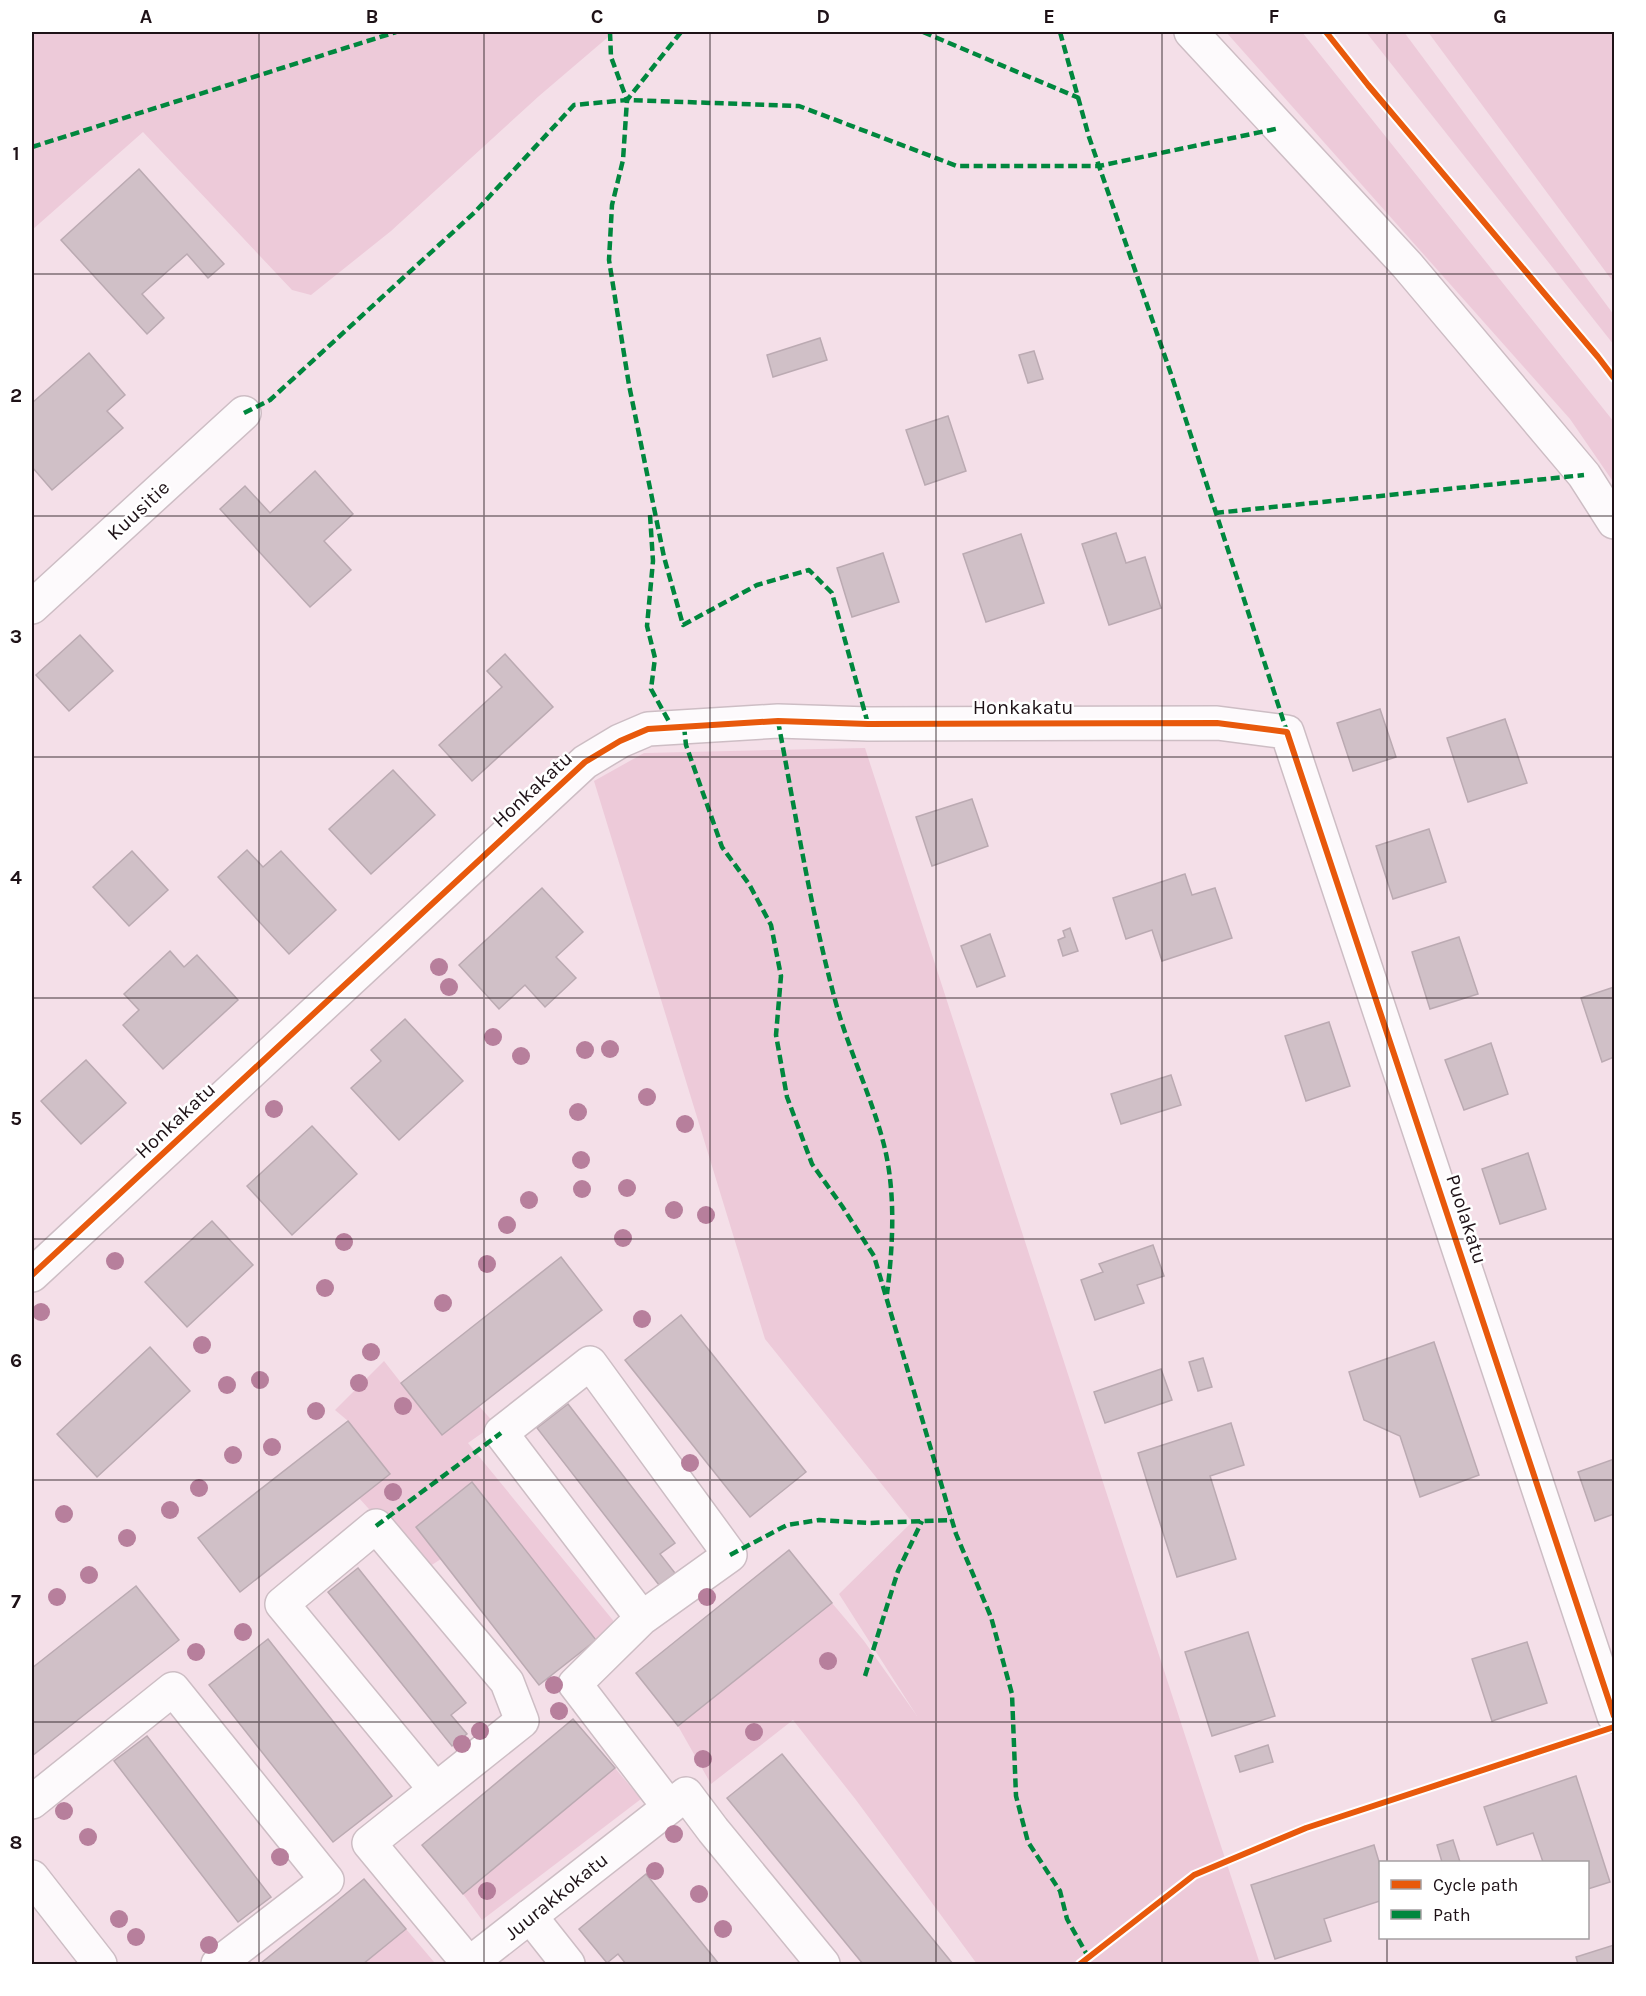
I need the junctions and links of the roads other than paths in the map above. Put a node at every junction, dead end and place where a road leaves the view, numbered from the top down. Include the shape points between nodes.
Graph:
1 (1191, 32) edge
2 (244, 413) dead end
3 (1614, 522) edge
4 (32, 608) edge
5 (1287, 732) joint
6 (32, 1275) edge
7 (642, 1618) junction
8 (1614, 1716) edge
9 (435, 1789) junction
10 (32, 1802) edge
11 (669, 1807) junction
12 (32, 1877) edge
13 (530, 1916) junction
14 (475, 1963) edge
15 (100, 1965) edge
16 (218, 1965) edge
17 (568, 1965) edge
18 (823, 1965) edge

1 - 3 street via 1407,265 1584,475
2 - 4 street, Kuusitie
5 - 6 street, Honkakatu via 1217,723 778,721 648,729 620,741 585,762
5 - 8 street, Puolakatu
7 - 7 street via 501,1433 590,1363 730,1555
7 - 11 street via 575,1683
9 - 9 street via 522,1721 507,1682 376,1526 282,1604
9 - 14 street via 369,1844
10 - 16 street via 173,1689 327,1880
11 - 13 street, Juurakkokatu
11 - 18 street via 686,1794
12 - 15 street
13 - 14 street, Juurakkokatu
13 - 17 street

